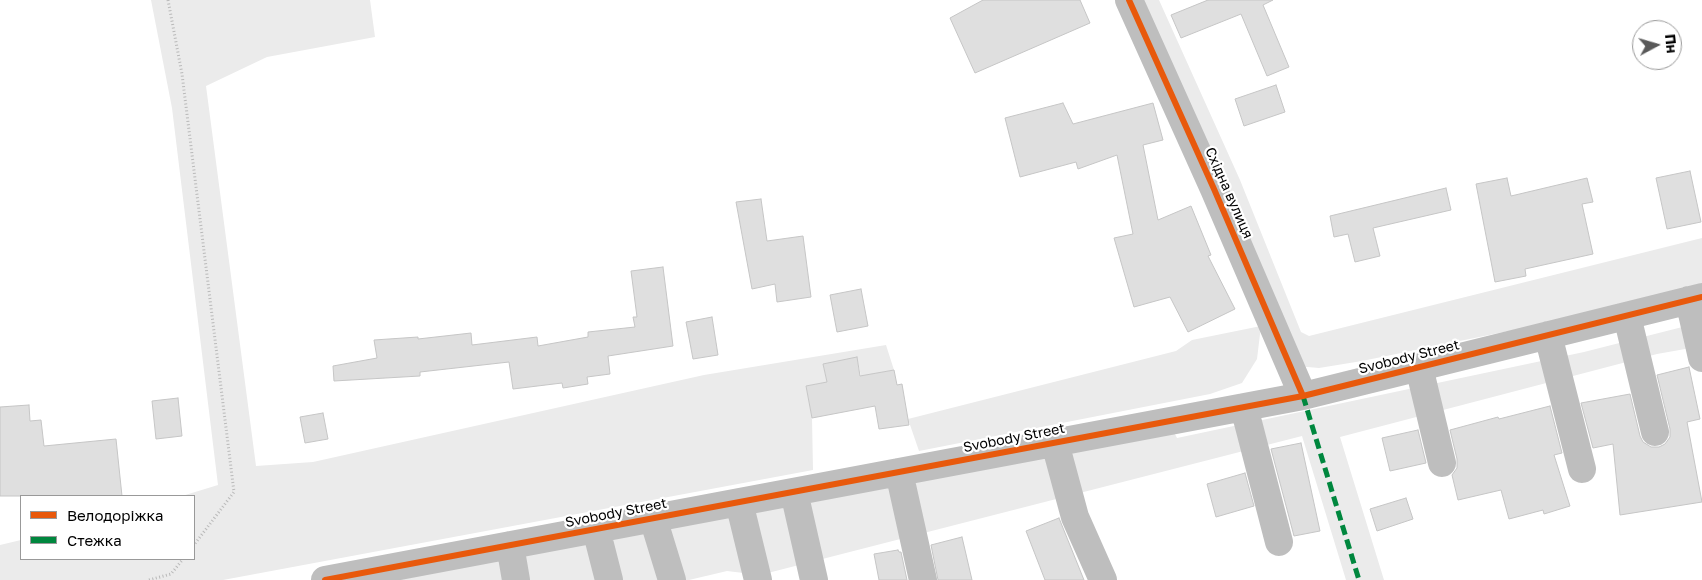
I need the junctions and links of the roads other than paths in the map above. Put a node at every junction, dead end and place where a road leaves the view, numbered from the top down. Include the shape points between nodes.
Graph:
1 (1129, 0) edge
2 (1696, 298) edge
3 (1627, 316) junction
4 (1548, 335) junction
5 (1702, 358) edge
6 (1419, 368) junction
7 (1303, 396) junction
8 (1244, 408) junction
9 (1656, 432) dead end
10 (1055, 443) junction
11 (1442, 463) dead end
12 (1582, 469) dead end
13 (899, 472) junction
14 (794, 492) junction
15 (739, 502) junction
16 (653, 518) junction
17 (596, 529) junction
18 (1279, 542) dead end
19 (510, 545) junction
20 (335, 579) edge
21 (516, 580) edge
22 (609, 580) edge
23 (672, 580) edge
24 (758, 580) edge
25 (814, 580) edge
26 (923, 580) edge
27 (1103, 580) edge

1 - 7 street, Східна вулиця
2 - 3 street, Svobody Street
2 - 5 street
3 - 4 street, Svobody Street
3 - 9 street
4 - 6 street, Svobody Street
4 - 12 street
6 - 7 street, Svobody Street
6 - 11 street
7 - 8 street, Svobody Street
8 - 10 street, Svobody Street
8 - 18 street
10 - 13 street, Svobody Street
10 - 27 street via 1075,517
13 - 14 street, Svobody Street
13 - 26 street
14 - 15 street, Svobody Street
14 - 25 street
15 - 16 street, Svobody Street
15 - 24 street
16 - 17 street, Svobody Street
16 - 23 street
17 - 19 street, Svobody Street
17 - 22 street
19 - 20 street, Svobody Street
19 - 21 street

